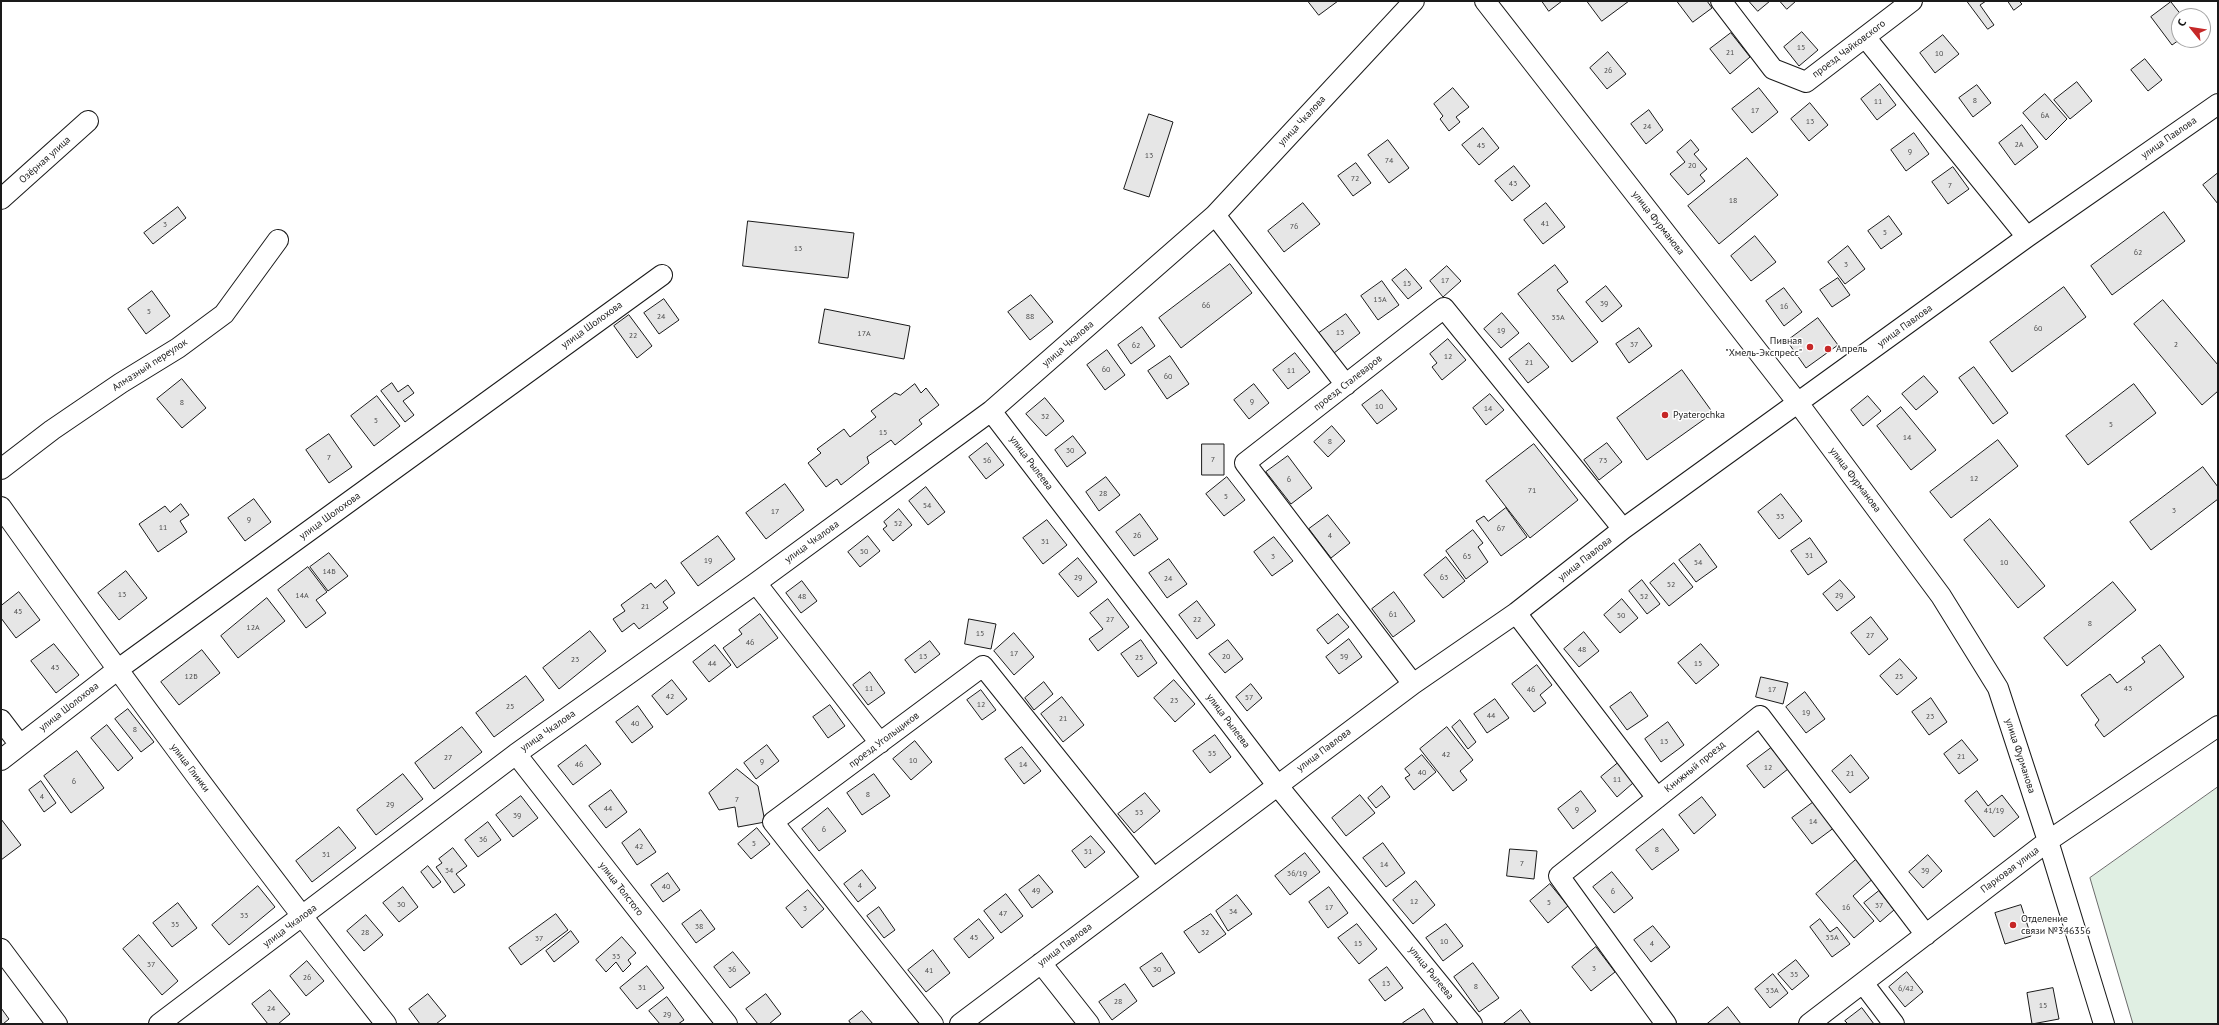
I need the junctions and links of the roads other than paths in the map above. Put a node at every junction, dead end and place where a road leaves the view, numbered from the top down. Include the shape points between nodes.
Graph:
1 (1414, 1) edge
2 (1485, 1) edge
3 (1721, 1) edge
4 (1912, 1) edge
5 (1865, 37) junction
6 (2218, 104) edge
7 (88, 121) dead end
8 (1, 199) edge
9 (1215, 215) junction
10 (2028, 237) junction
11 (278, 240) dead end
12 (662, 275) dead end
13 (1346, 385) junction
14 (1798, 403) junction
15 (991, 411) junction
16 (1, 469) edge
17 (1, 507) edge
18 (1623, 529) junction
19 (756, 583) junction
20 (1516, 613) junction
21 (117, 670) junction
22 (1413, 684) junction
23 (1, 720) edge
24 (2218, 726) edge
25 (880, 743) junction
26 (20, 745) junction
27 (516, 754) junction
28 (1, 760) edge
29 (1277, 785) junction
30 (1657, 798) junction
31 (2048, 841) junction
32 (1153, 878) junction
33 (302, 918) junction
34 (1926, 935) junction
35 (1, 949) edge
36 (1041, 963) junction
37 (1863, 983) junction
38 (57, 1024) edge
39 (159, 1024) edge
40 (386, 1024) edge
41 (727, 1024) edge
42 (933, 1024) edge
43 (960, 1024) edge
44 (1089, 1024) edge
45 (1472, 1024) edge
46 (1666, 1024) edge
47 (1809, 1024) edge
48 (1894, 1024) edge
49 (2104, 1024) edge

1 - 9 street, улица Чкалова
2 - 14 street, улица Фурманова
3 - 5 street, проезд Чайковского via 1773,69 1806,82
4 - 5 street, проезд Чайковского
5 - 10 street
6 - 10 street, улица Павлова
7 - 8 street, Озёрная улица
9 - 13 street
9 - 15 street, улица Чкалова
10 - 14 street, улица Павлова
11 - 16 street, Алмазный переулок via 224,314 178,348 58,426
12 - 21 street, улица Шолохова
13 - 18 street, проезд Сталеваров via 1444,308
13 - 22 street, проезд Сталеваров via 1245,463
14 - 18 street, улица Павлова
14 - 31 street, улица Фурманова via 1941,596 1998,688
15 - 19 street, улица Чкалова
15 - 29 street, улица Рылеева
17 - 21 street, улица Глинки
18 - 20 street, улица Павлова
19 - 25 street
19 - 27 street, улица Чкалова
20 - 22 street, улица Павлова
20 - 30 street
21 - 26 street, улица Шолохова
21 - 33 street, улица Глинки
22 - 29 street, улица Павлова
23 - 26 street
24 - 31 street, Парковая улица
25 - 32 street, проезд Угольщиков via 983,666
25 - 42 street, проезд Угольщиков via 773,822
26 - 28 street, улица Шолохова
27 - 33 street, улица Чкалова
27 - 41 street, улица Толстого
29 - 32 street, улица Павлова
29 - 45 street, улица Рылеева
30 - 34 street, Книжный проезд via 1760,716
30 - 46 street, Книжный проезд via 1559,876
31 - 34 street, Парковая улица
31 - 49 street, улица Фурманова
32 - 36 street, улица Павлова
33 - 39 street, улица Чкалова
33 - 40 street, улица Глинки
34 - 37 street, Парковая улица
35 - 38 street
36 - 43 street, улица Павлова
36 - 44 street
37 - 47 street, Парковая улица
37 - 48 street

